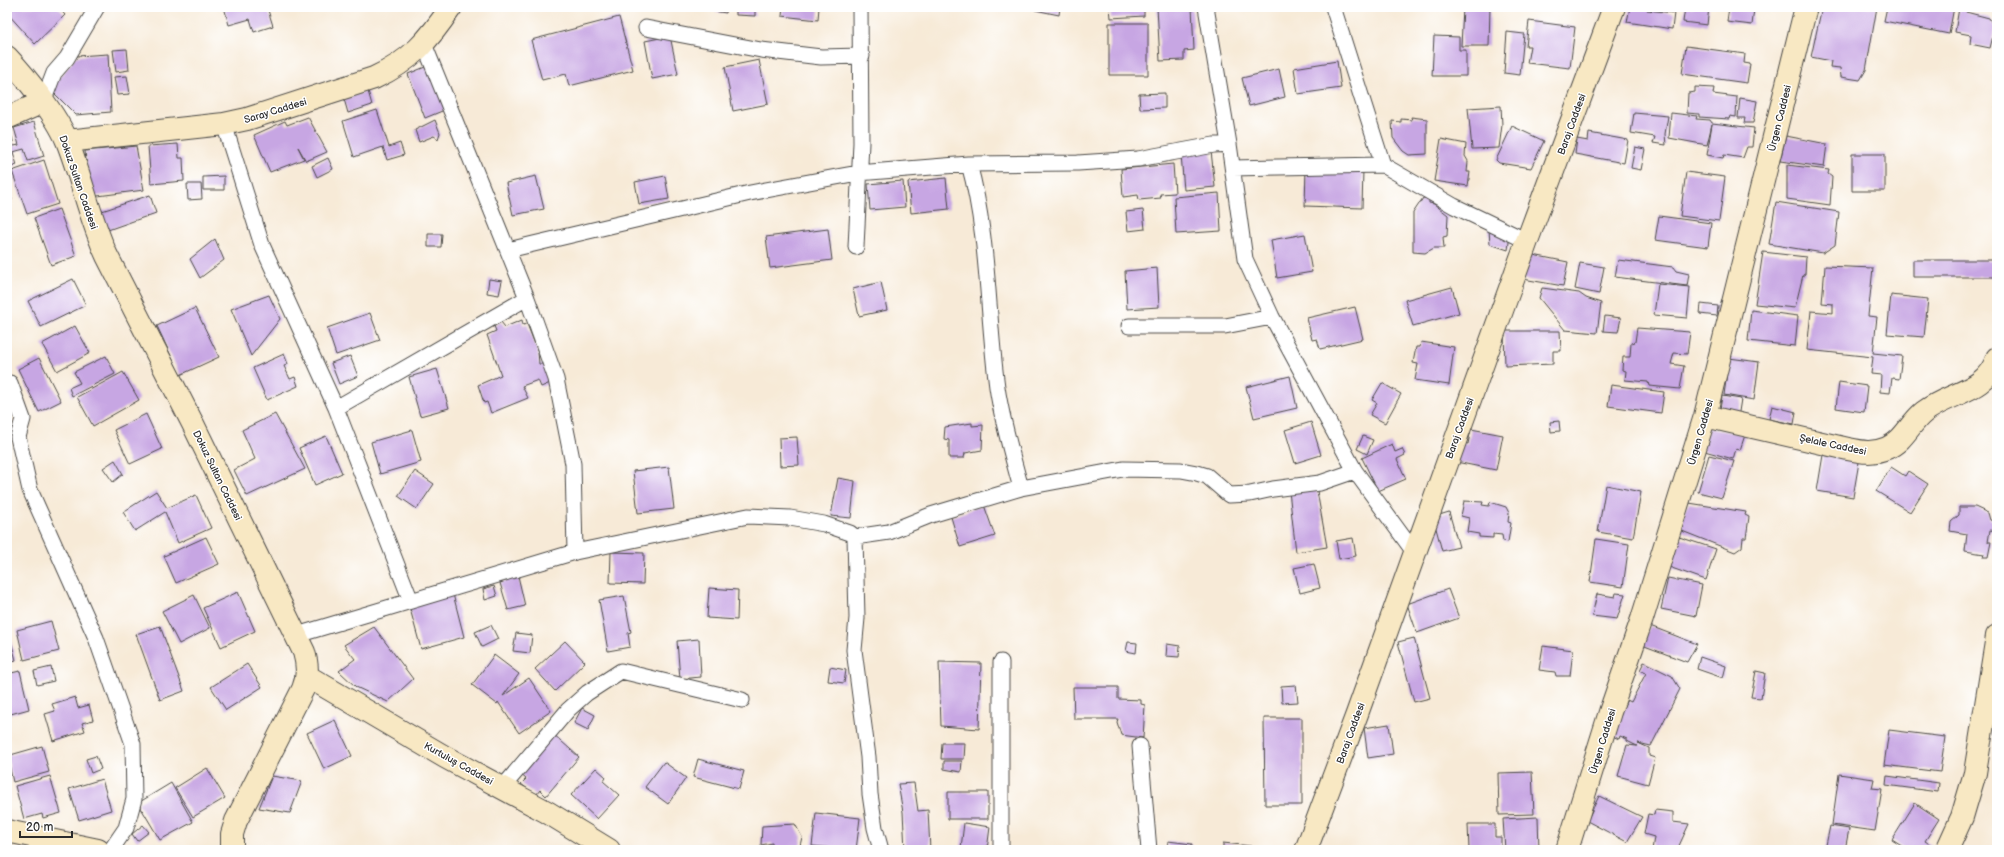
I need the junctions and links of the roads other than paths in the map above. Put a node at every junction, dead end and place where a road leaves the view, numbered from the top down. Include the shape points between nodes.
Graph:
1 (97, 7) edge
2 (451, 7) edge
3 (860, 7) edge
4 (1206, 7) edge
5 (1333, 7) edge
6 (1614, 7) edge
7 (1806, 7) edge
8 (646, 28) dead end
9 (424, 44) junction
10 (862, 56) junction
11 (7, 57) edge
12 (43, 102) junction
13 (7, 118) edge
14 (224, 124) junction
15 (67, 141) junction
16 (1229, 144) junction
17 (969, 164) junction
18 (1383, 165) junction
19 (1233, 168) junction
20 (858, 173) junction
21 (1527, 241) junction
22 (856, 247) dead end
23 (508, 250) junction
24 (527, 298) junction
25 (1272, 317) junction
26 (1128, 326) dead end
27 (1995, 369) edge
28 (10, 382) dead end
29 (336, 408) junction
30 (1705, 416) junction
31 (1354, 471) junction
32 (1021, 488) junction
33 (855, 537) junction
34 (575, 552) junction
35 (1414, 552) junction
36 (410, 601) junction
37 (297, 635) junction
38 (1997, 636) edge
39 (1001, 662) dead end
40 (308, 676) junction
41 (742, 700) dead end
42 (1140, 746) dead end
43 (503, 787) junction
44 (7, 831) edge
45 (227, 849) edge
46 (98, 850) edge
47 (111, 850) edge
48 (610, 850) edge
49 (881, 850) edge
50 (1002, 850) edge
51 (1148, 850) edge
52 (1306, 850) edge
53 (1567, 850) edge
54 (1947, 850) edge

1 - 12 street via 67,58 54,73
2 - 9 street, Saray Caddesi
3 - 10 street
4 - 16 street
5 - 18 street
6 - 21 street, Baraj Caddesi
7 - 30 street, Ürgen Caddesi
8 - 10 street via 761,50 821,57
9 - 14 street, Saray Caddesi via 394,69 374,78
9 - 23 street
10 - 20 street
11 - 12 street, Dokuz Sultan Caddesi
12 - 13 street
12 - 15 street, Dokuz Sultan Caddesi via 58,122
14 - 15 street, Saray Caddesi
14 - 29 street via 262,245
15 - 37 street, Dokuz Sultan Caddesi via 96,233 194,424
16 - 17 street via 1214,144 1138,159 1078,163
16 - 19 street
17 - 20 street
17 - 32 street via 981,220 997,388
18 - 19 street
18 - 21 street via 1454,206
19 - 25 street via 1245,259
20 - 22 street
20 - 23 street via 750,193
21 - 35 street, Baraj Caddesi
23 - 24 street
24 - 29 street
24 - 34 street via 556,379 573,464
25 - 26 street via 1225,326
25 - 31 street
27 - 30 street, Şelale Caddesi via 1966,390 1929,408 1894,444 1874,452 1848,450
28 - 47 street via 23,419 18,437 30,490 96,638 133,744 134,799 126,828
29 - 36 street
30 - 53 street, Ürgen Caddesi
31 - 32 street via 1320,483 1236,495 1229,495 1207,476 1166,469 1123,469
31 - 35 street
32 - 33 street via 931,515 889,532
33 - 34 street via 824,524 790,518 748,516
33 - 49 street via 857,618 854,650 868,757 870,794
34 - 36 street
35 - 52 street, Baraj Caddesi
36 - 37 street
37 - 40 street, Dokuz Sultan Caddesi via 307,664
38 - 54 street via 1975,773 1962,817
39 - 50 street
40 - 43 street, Kurtuluş Caddesi
40 - 45 street via 236,821
41 - 43 street via 621,671 587,693 568,710
42 - 51 street
43 - 48 street, Kurtuluş Caddesi
44 - 46 street

